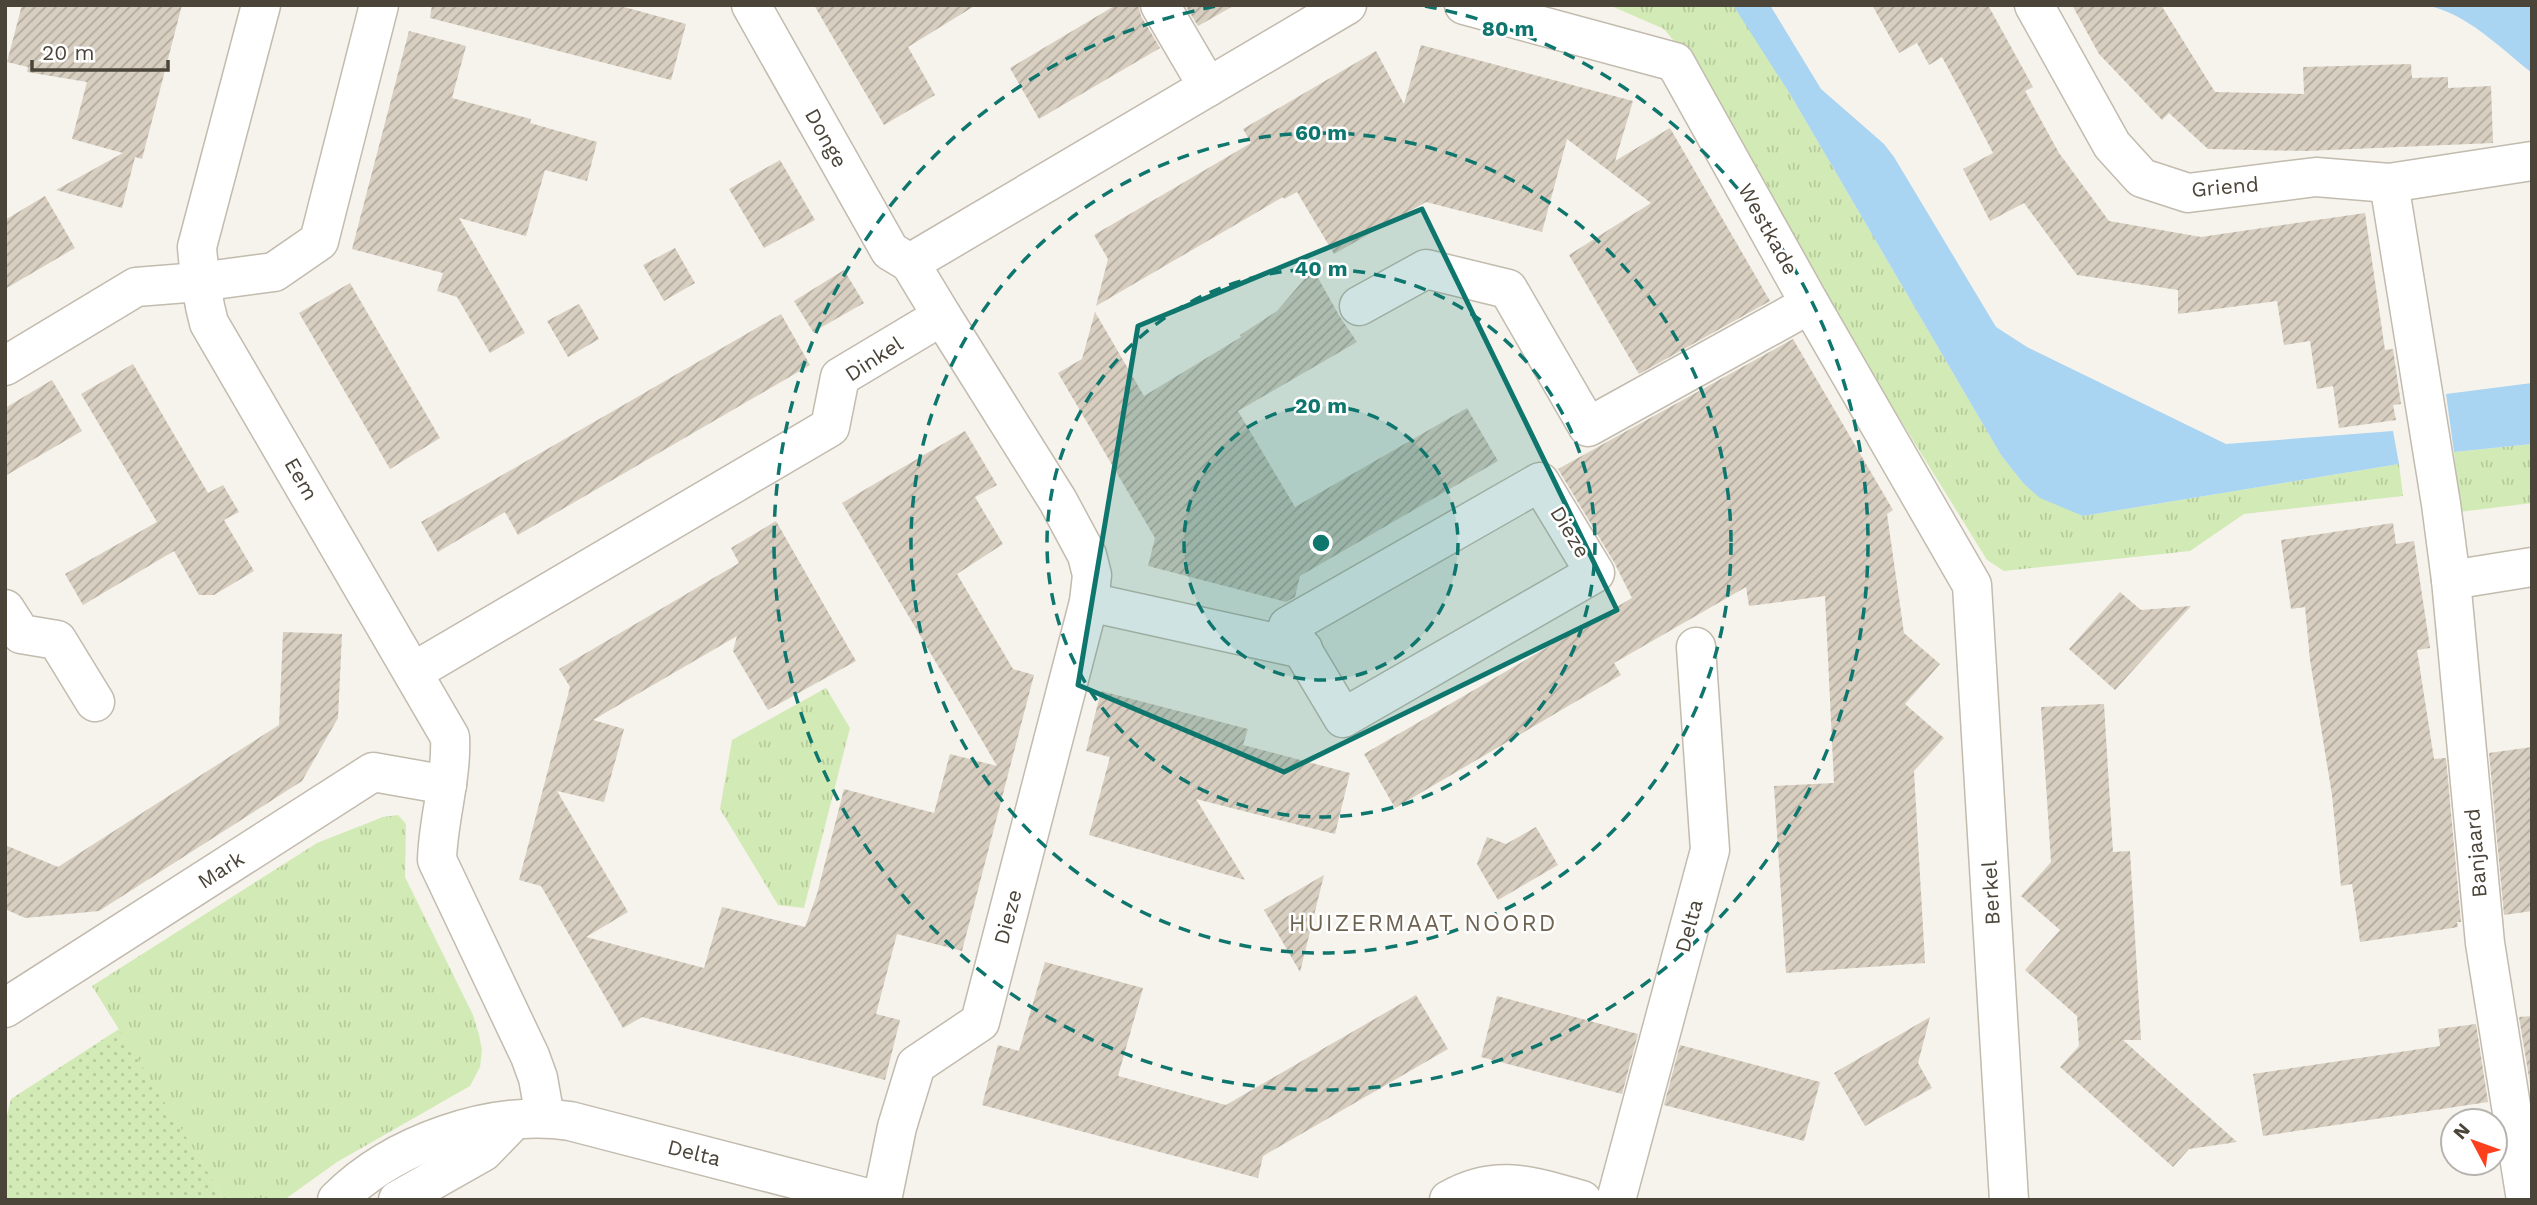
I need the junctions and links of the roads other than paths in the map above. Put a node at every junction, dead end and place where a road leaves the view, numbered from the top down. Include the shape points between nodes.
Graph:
1 (261, 5) edge
2 (379, 5) edge
3 (751, 5) edge
4 (1160, 5) edge
5 (1347, 5) edge
6 (1464, 5) edge
7 (2034, 5) edge
8 (1208, 87) junction
9 (2532, 161) edge
10 (2389, 183) junction
11 (911, 263) junction
12 (199, 282) junction
13 (1810, 304) junction
14 (1359, 306) dead end
15 (942, 316) junction
16 (5, 366) edge
17 (2532, 567) edge
18 (2451, 580) junction
19 (1972, 586) joint
20 (1089, 602) junction
21 (5, 609) edge
22 (1696, 647) dead end
23 (1303, 649) junction
24 (413, 673) junction
25 (96, 702) dead end
26 (447, 785) junction
27 (5, 1008) edge
28 (529, 1119) junction
29 (337, 1200) edge
30 (398, 1200) edge
31 (875, 1200) edge
32 (882, 1200) edge
33 (1449, 1200) edge
34 (1582, 1200) edge
35 (1616, 1200) edge
36 (2009, 1200) edge
37 (2526, 1200) edge

1 - 12 street, Eem via 197,247
2 - 12 street via 319,241 274,272
3 - 11 street, Donge via 890,251
4 - 8 street
5 - 8 street
6 - 13 street, Westkade via 1675,62
7 - 10 street, Griend via 2112,145 2141,178 2188,193 2316,177
8 - 11 street
9 - 10 street, Griend
10 - 18 street, Banjaard
11 - 15 street
12 - 16 street via 136,286
12 - 24 street, Eem via 209,323
13 - 14 street via 1588,427 1508,289 1426,269
13 - 19 street, Westkade
15 - 20 street, Dieze via 1087,555
15 - 24 street, Dinkel via 840,377 830,427
17 - 18 street
18 - 37 street, Banjaard via 2485,943
19 - 36 street, Berkel
20 - 23 street
20 - 32 street, Dieze via 980,1023 916,1065
21 - 25 street via 21,634 57,640
22 - 35 street, Delta via 1710,850
23 - 23 street, Dieze via 1289,626 1540,482 1595,573 1343,718
24 - 26 street via 450,737
26 - 27 street, Mark via 373,772
26 - 28 street via 437,860 530,1056 538,1079
28 - 29 street, Delta via 480,1125 429,1140 370,1173
28 - 30 street
28 - 31 street, Delta via 570,1121
33 - 34 street via 1467,1189 1516,1182

